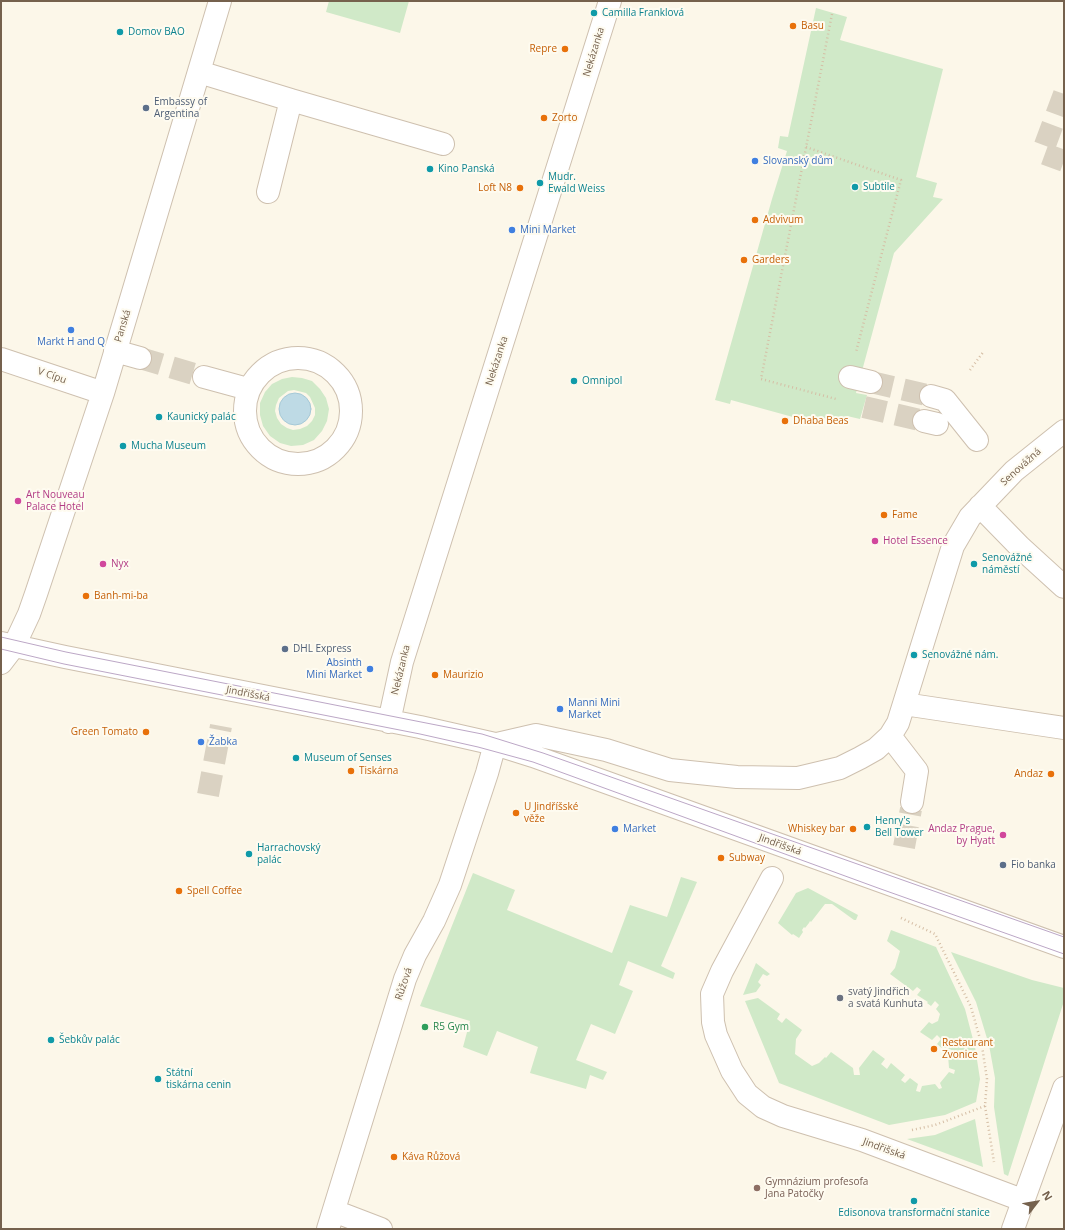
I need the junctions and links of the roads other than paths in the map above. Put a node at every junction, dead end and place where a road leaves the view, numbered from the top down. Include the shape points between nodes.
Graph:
1 (220, 1) edge
2 (610, 1) edge
3 (199, 72) junction
4 (291, 100) junction
5 (442, 144) dead end
6 (268, 192) dead end
7 (115, 351) junction
8 (140, 358) tunnel mouth
9 (1, 359) edge
10 (1, 372) edge
11 (204, 377) tunnel mouth
12 (850, 377) road end
13 (871, 382) tunnel mouth
14 (248, 390) junction
15 (103, 393) junction
16 (931, 396) tunnel mouth
17 (1064, 430) edge
18 (977, 440) dead end
19 (980, 506) junction
20 (1064, 587) edge
21 (5, 651) edge
22 (904, 704) junction
23 (389, 722) junction
24 (1064, 728) edge
25 (890, 736) junction
26 (495, 744) junction
27 (912, 802) tunnel mouth
28 (772, 878) dead end
29 (1064, 947) edge
30 (1064, 1088) edge
31 (1022, 1200) junction
32 (331, 1220) edge
33 (381, 1229) edge
34 (1012, 1229) edge

1 - 3 street, Panská
2 - 23 street, Nekázanka via 402,662
3 - 4 street
3 - 7 street, Panská
4 - 5 street
4 - 6 street
7 - 8 street
7 - 15 street, Panská
9 - 15 street, V Cípu
10 - 15 street via 60,390
11 - 14 street
12 - 13 street
14 - 14 street via 244,408 246,426 254,443 267,455 284,463 303,465 320,460 336,450 346,435 351,417 350,400 345,384 334,371 320,362 286,358 270,365 258,375
15 - 21 street, Panská via 29,614
16 - 18 street via 944,400
17 - 19 street, Senovážná via 1014,471
19 - 20 street
19 - 22 street via 970,517 953,546
21 - 23 street, Jindřišská
22 - 24 street
22 - 25 street, Jindřišská via 898,723
23 - 26 street, Jindřišská
25 - 26 street, Jindřišská via 876,749 840,768 798,778 737,777 670,770 606,750 536,735
25 - 27 street via 917,771
26 - 29 street, Jindřišská
26 - 32 street, Růžová via 450,884 405,979
28 - 31 street, Jindřišská via 712,994 716,1035 732,1071 747,1094 764,1107 783,1116 862,1140
30 - 31 street
31 - 34 street
32 - 33 street

